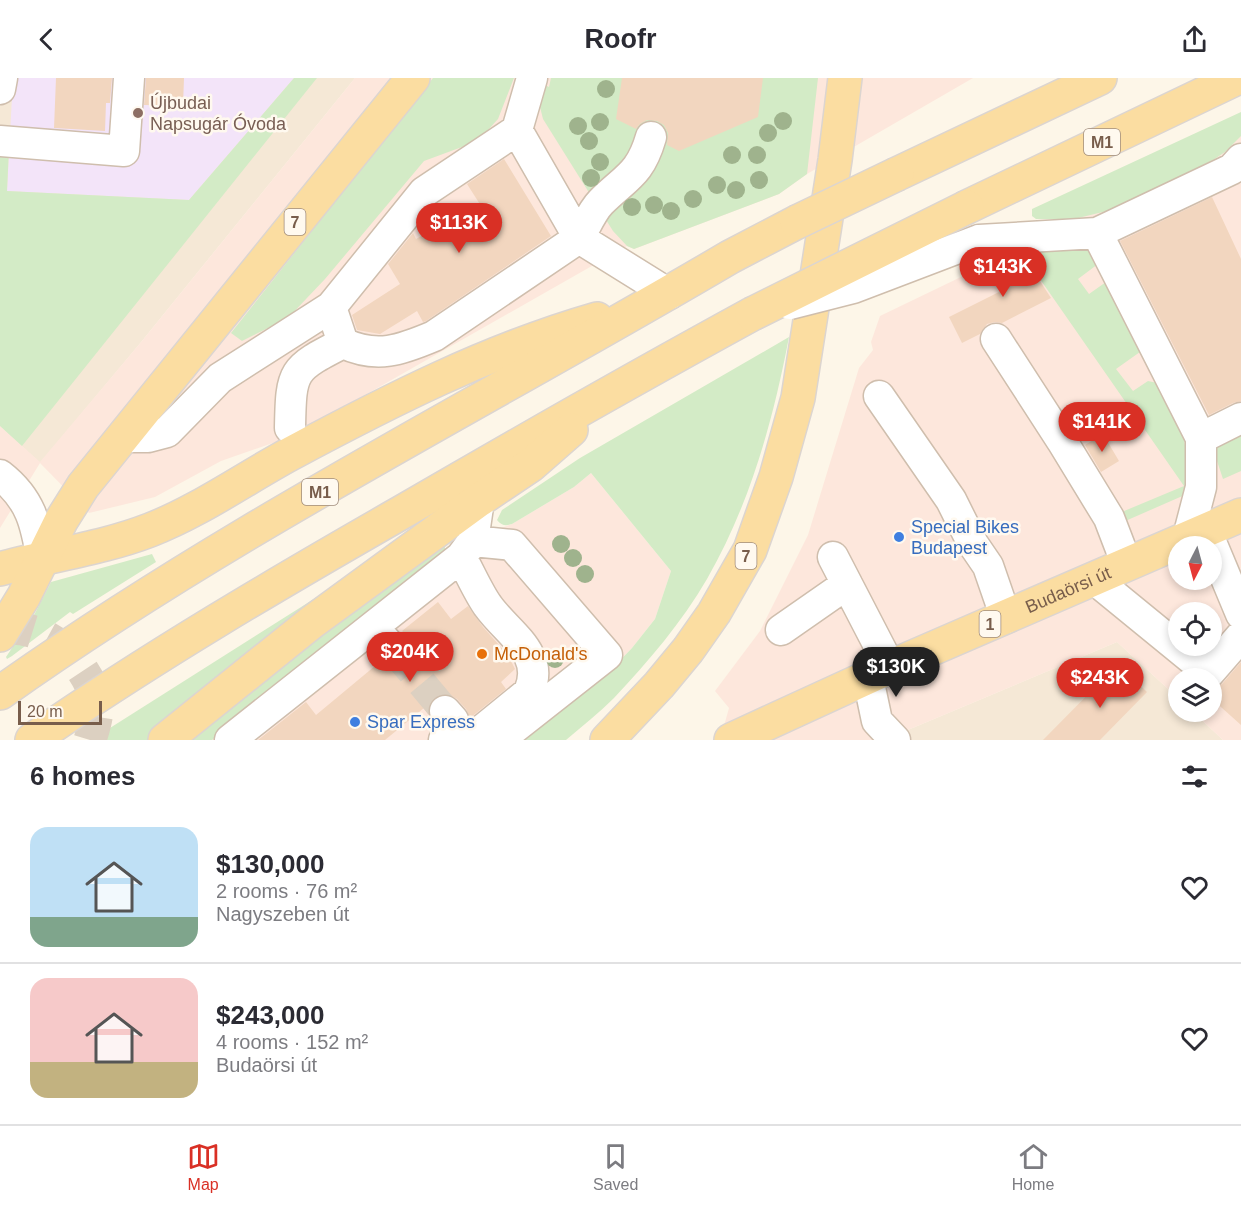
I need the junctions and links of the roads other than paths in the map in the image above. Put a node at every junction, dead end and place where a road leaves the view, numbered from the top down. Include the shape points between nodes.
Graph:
1 (2, 78) edge
2 (129, 78) edge
3 (413, 78) edge
4 (532, 78) edge
5 (845, 78) edge
6 (1100, 78) edge
7 (1237, 78) edge
8 (0, 89) edge
9 (516, 130) junction
10 (651, 137) dead end
11 (0, 141) edge
12 (1238, 173) edge
13 (1097, 233) junction
14 (579, 238) junction
15 (658, 299) junction
16 (331, 307) junction
17 (752, 314) junction
18 (996, 339) dead end
19 (343, 343) junction
20 (879, 396) dead end
21 (596, 400) junction
22 (1241, 418) edge
23 (290, 428) dead end
24 (122, 437) junction
25 (1201, 438) junction
26 (0, 475) edge
27 (479, 500) junction
28 (1241, 515) edge
29 (1197, 534) junction
30 (467, 549) junction
31 (833, 557) dead end
32 (42, 560) junction
33 (1127, 565) junction
34 (0, 569) edge
35 (1094, 579) junction
36 (847, 584) junction
37 (1241, 614) edge
38 (1006, 618) junction
39 (373, 627) junction
40 (781, 630) dead end
41 (0, 635) edge
42 (1241, 636) edge
43 (393, 649) tunnel mouth
44 (879, 672) junction
45 (0, 693) edge
46 (32, 740) edge
47 (165, 740) edge
48 (230, 740) edge
49 (470, 740) edge
50 (499, 740) edge
51 (607, 740) edge
52 (731, 740) edge
53 (895, 740) edge

1 - 8 street
2 - 11 street via 124,151
3 - 24 main road, 7
4 - 9 street
5 - 51 main road, 7 via 798,398 750,550 688,650
6 - 15 main road, M1, bridge via 797,222
7 - 17 main road, M1, bridge
9 - 14 street
9 - 16 street via 424,192
10 - 14 street via 636,171 599,204
12 - 13 street
13 - 17 street, bridge via 979,240 853,288
13 - 25 street
14 - 15 street
14 - 19 street via 434,336 383,352 359,351
15 - 32 main road via 548,333 430,381 149,530
15 - 45 main road, M1 via 268,521 75,639
16 - 19 street
16 - 24 street via 220,378 168,432
17 - 21 main road, M1
18 - 33 street via 1108,518
19 - 23 street via 301,367 293,380
20 - 38 street via 951,500 988,566
21 - 27 main road via 567,434 531,465
21 - 46 main road, M1 via 310,564
22 - 25 street
24 - 32 main road, 7 via 83,486
25 - 29 street
26 - 32 street via 18,490 33,517
27 - 30 street
27 - 47 main road via 312,622
28 - 29 main road, Budaörsi út / 1
29 - 33 main road, Budaörsi út / 1
29 - 37 street
30 - 39 street
30 - 49 street via 487,605 527,649 534,672 529,692
30 - 50 street via 512,545 607,655
31 - 36 street
32 - 34 main road
32 - 41 main road, 7
33 - 35 main road, Budaörsi út / 1
35 - 38 main road, Budaörsi út / 1
35 - 42 street via 1209,673
36 - 40 street
36 - 44 street
38 - 44 main road, Budaörsi út / 1
39 - 43 street
39 - 48 street
44 - 52 main road, Budaörsi út / 1
44 - 53 street via 877,721

